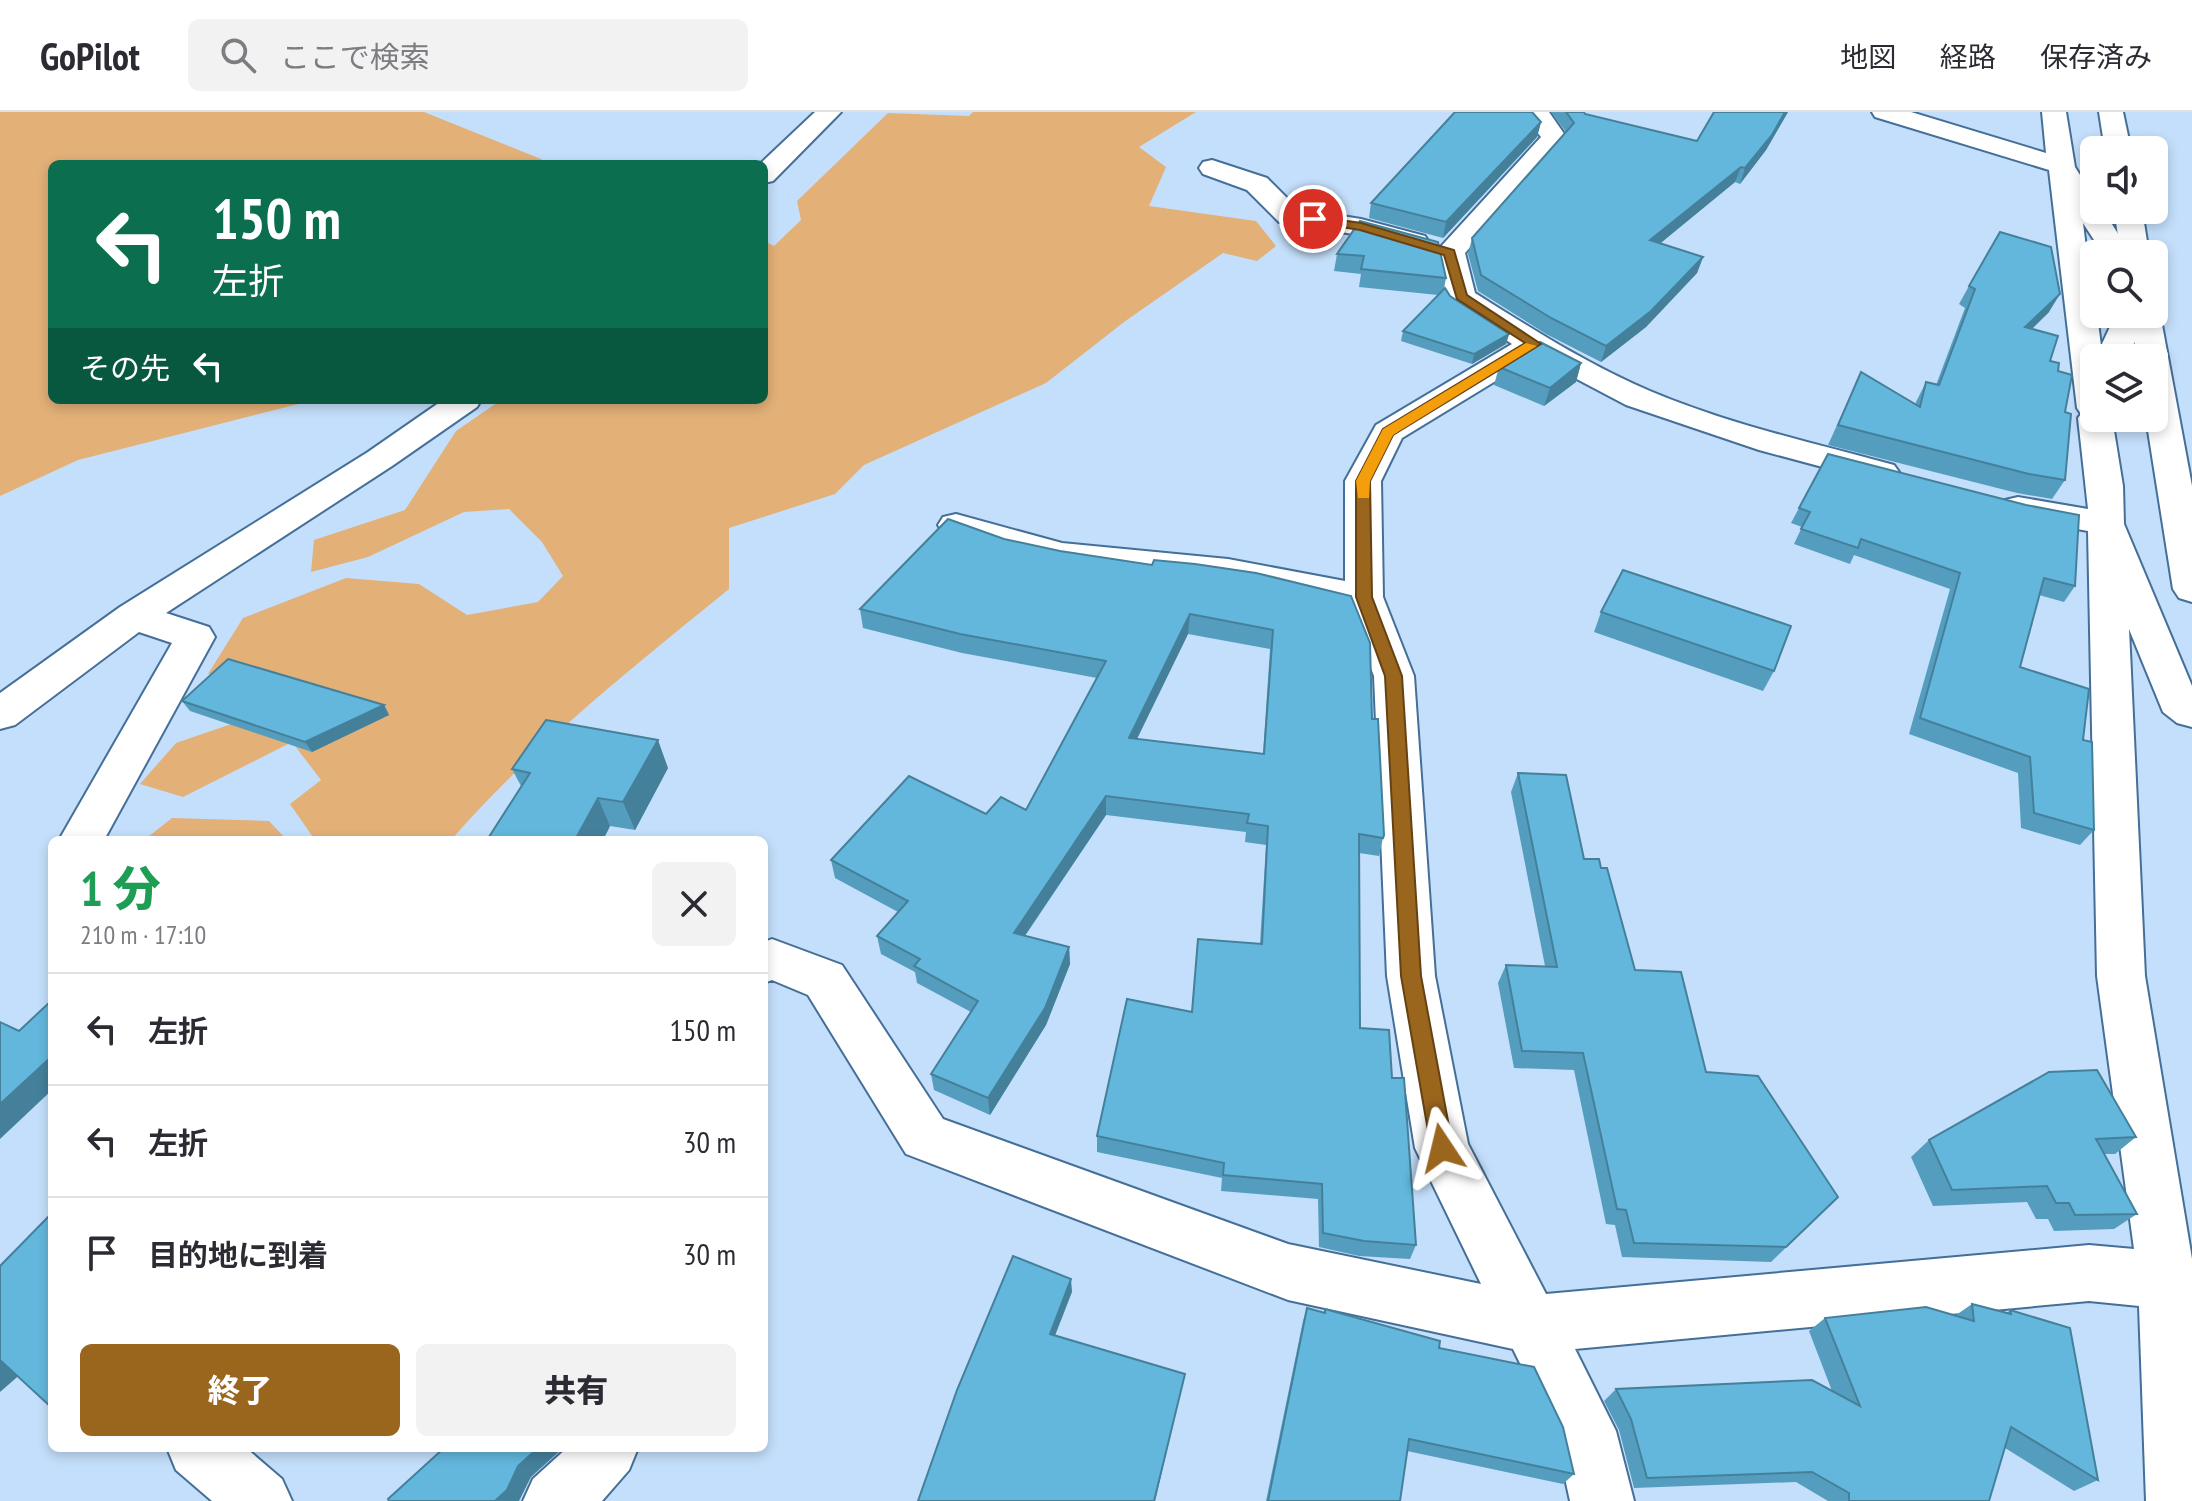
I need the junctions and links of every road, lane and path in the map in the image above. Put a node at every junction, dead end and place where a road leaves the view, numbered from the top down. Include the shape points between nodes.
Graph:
1 (829, 112) edge
2 (1533, 112) edge
3 (1884, 112) edge
4 (2054, 112) edge
5 (2111, 112) edge
6 (2115, 136) edge
7 (2060, 165) junction
8 (1212, 168) dead end
9 (768, 171) edge
10 (2108, 240) edge
11 (1450, 252) junction
12 (1534, 344) junction
13 (2085, 344) edge
14 (459, 404) edge
15 (2097, 432) edge
16 (2110, 432) edge
17 (2165, 432) edge
18 (1909, 479) edge
19 (1986, 499) edge
20 (2106, 505) junction
21 (956, 525) edge
22 (2192, 589) edge
23 (1364, 597) junction
24 (134, 616) junction
25 (2192, 712) edge
26 (0, 714) edge
27 (83, 836) edge
28 (768, 961) edge
29 (2192, 1224) edge
30 (2167, 1280) junction
31 (1532, 1324) junction
32 (2192, 1369) edge
33 (203, 1452) edge
34 (604, 1452) edge
35 (260, 1501) edge
36 (555, 1501) edge
37 (1602, 1501) edge
38 (2178, 1501) edge

1 - 9 street
2 - 11 street via 1554,138
3 - 7 street
4 - 7 street
5 - 6 street
7 - 10 street
7 - 13 street
8 - 11 street via 1257,184 1289,216 1361,227
11 - 12 street via 1461,297
12 - 18 street via 1638,398 1771,443
12 - 23 street via 1388,432 1363,481
14 - 24 street
15 - 20 street
16 - 20 street
17 - 22 street
19 - 20 street
20 - 25 street via 2178,702
20 - 30 street via 2121,976
21 - 23 street via 1061,555 1228,571
23 - 31 street via 1394,676 1411,976 1442,1148
24 - 26 street
24 - 27 street via 195,637
28 - 31 street via 825,980 925,1137 1288,1272
29 - 30 street
30 - 31 street via 2089,1273
30 - 32 street
30 - 38 street
31 - 37 street via 1585,1431
33 - 35 street
34 - 36 street

